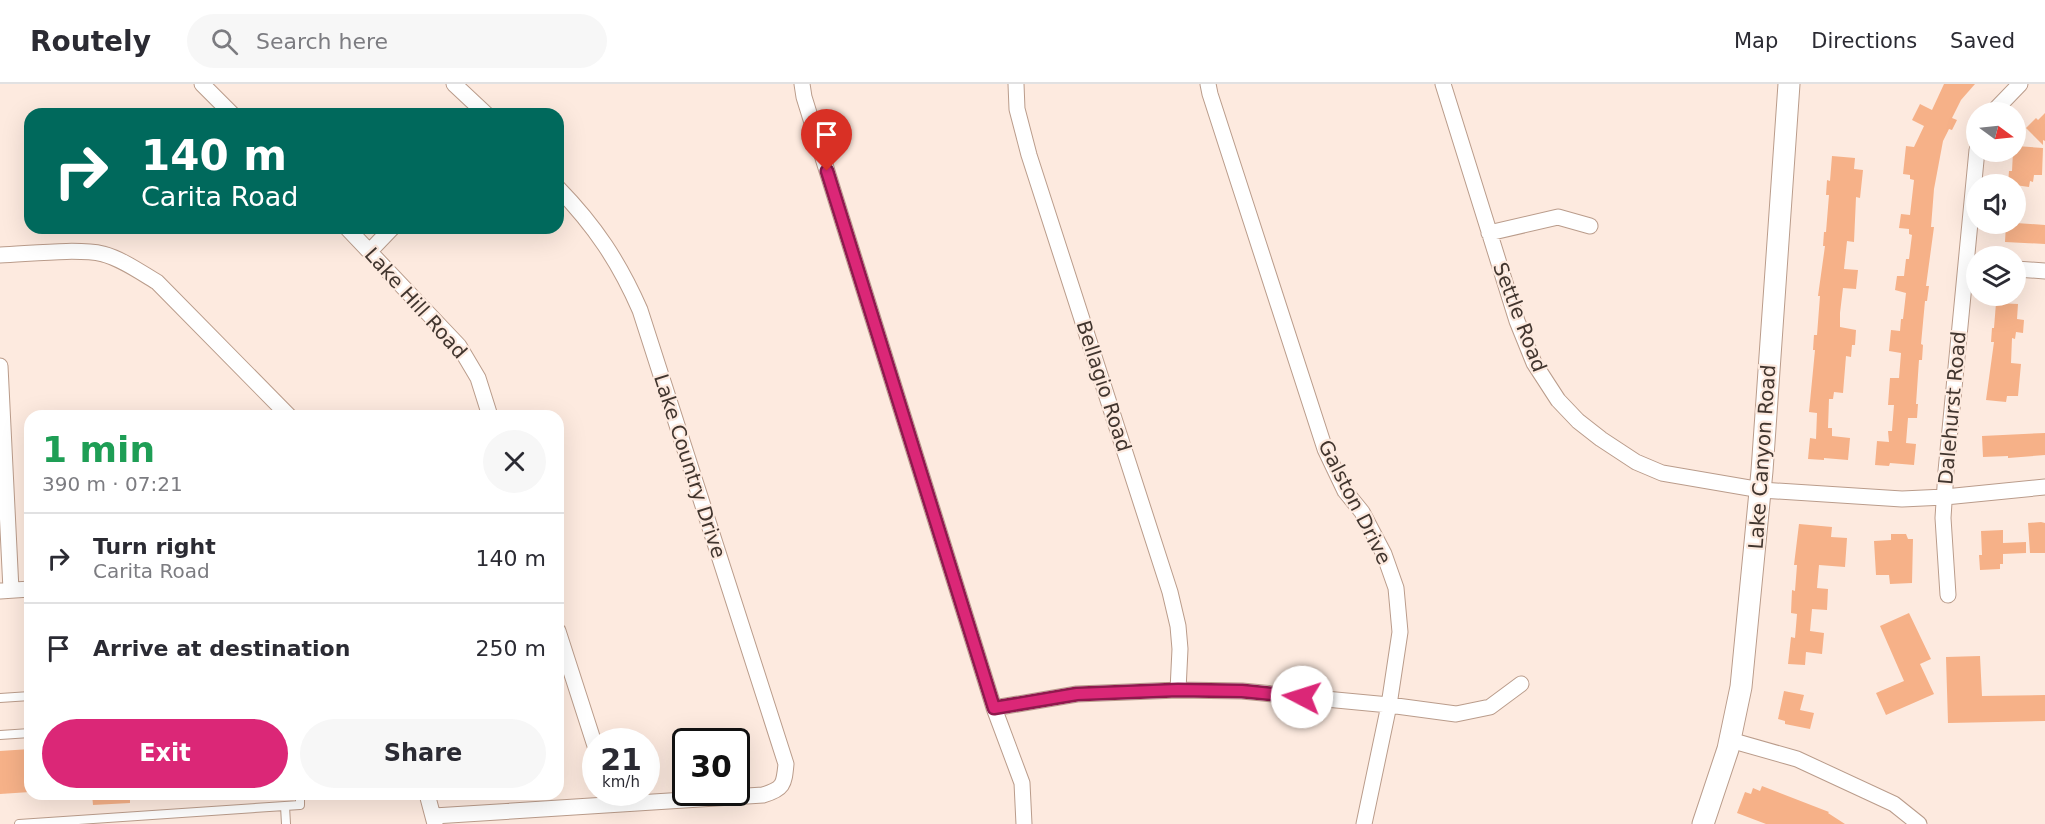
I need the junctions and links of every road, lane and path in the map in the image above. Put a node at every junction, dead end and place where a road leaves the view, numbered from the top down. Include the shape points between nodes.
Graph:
1 (202, 84) edge
2 (454, 84) edge
3 (802, 84) edge
4 (1016, 84) edge
5 (1208, 84) edge
6 (1443, 84) edge
7 (1789, 84) edge
8 (2020, 84) edge
9 (2003, 102) edge
10 (226, 108) edge
11 (480, 108) edge
12 (1976, 162) edge
13 (564, 194) edge
14 (1590, 226) dead end
15 (1489, 233) junction
16 (353, 234) edge
17 (386, 234) edge
18 (1972, 246) edge
19 (370, 250) junction
20 (0, 255) edge
21 (2026, 270) edge
22 (2045, 271) edge
23 (1966, 306) edge
24 (0, 366) edge
25 (283, 410) edge
26 (488, 410) edge
27 (2045, 487) edge
28 (1761, 490) junction
29 (1945, 497) junction
30 (24, 590) edge
31 (6, 591) edge
32 (1948, 595) dead end
33 (564, 650) edge
34 (1521, 684) dead end
35 (1178, 690) junction
36 (24, 696) edge
37 (0, 698) edge
38 (1389, 705) junction
39 (994, 708) junction
40 (589, 728) edge
41 (24, 733) edge
42 (0, 735) edge
43 (1730, 740) junction
44 (660, 797) edge
45 (300, 800) edge
46 (429, 800) edge
47 (582, 802) edge
48 (285, 806) junction
49 (434, 820) edge
50 (20, 824) edge
51 (286, 824) edge
52 (1024, 824) edge
53 (1364, 824) edge
54 (1703, 824) edge
55 (1919, 824) edge

1 - 10 street
2 - 11 street
3 - 39 street
4 - 35 street, Bellagio Road via 1017,109 1029,155 1170,592 1180,649
5 - 38 street, Galston Drive via 1325,449 1345,491 1362,512 1384,554 1396,588 1400,632
6 - 15 street, Settle Road
7 - 28 street, Lake Canyon Road
8 - 9 street
12 - 18 street, Dalehurst Road
13 - 44 street, Lake Country Drive via 607,247 640,310 786,764 784,782 777,791 763,795
14 - 15 street via 1558,218
15 - 28 street, Settle Road via 1534,363 1558,400 1578,421 1636,462 1662,473
16 - 19 street, Lake Hill Road
17 - 19 street
19 - 26 street, Lake Hill Road via 459,346 478,378
20 - 25 street via 84,252 104,254 130,266 157,282
21 - 22 street
23 - 29 street, Dalehurst Road
24 - 31 street
27 - 29 street, Settle Road
28 - 29 street, Settle Road via 1902,499
28 - 43 street, Lake Canyon Road via 1741,687
29 - 32 street, Dalehurst Road
30 - 31 street
33 - 40 street
34 - 38 street via 1490,707 1456,714
35 - 38 street via 1242,691
35 - 39 street via 1077,694
36 - 37 lane
38 - 53 street, Galston Drive
39 - 52 street via 1022,783
41 - 42 lane
43 - 54 street, Lake Canyon Road
43 - 55 street via 1797,759 1894,804
45 - 48 lane via 300,805
46 - 49 street
47 - 49 street
48 - 50 lane
48 - 51 lane

